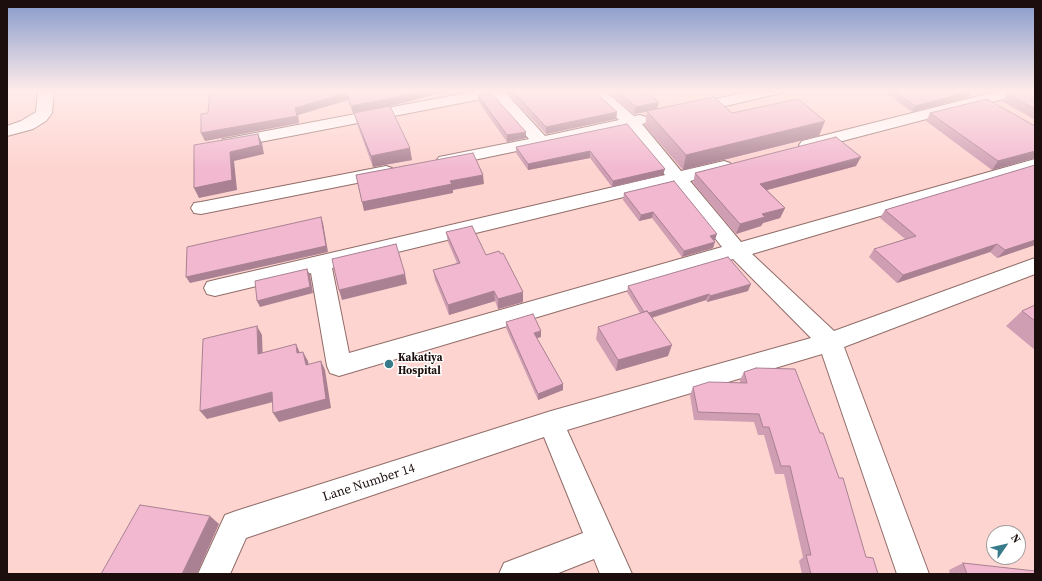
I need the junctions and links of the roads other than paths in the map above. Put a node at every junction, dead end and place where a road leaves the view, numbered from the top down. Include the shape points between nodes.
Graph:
1 (40, 117) edge
2 (360, 117) edge
3 (519, 117) edge
4 (625, 117) edge
5 (654, 117) edge
6 (901, 117) edge
7 (630, 122) junction
8 (7, 131) edge
9 (542, 142) junction
10 (216, 145) edge
11 (793, 149) edge
12 (739, 163) edge
13 (425, 164) edge
14 (1035, 164) edge
15 (402, 169) edge
16 (678, 179) junction
17 (201, 208) dead end
18 (737, 250) junction
19 (320, 263) junction
20 (1035, 266) edge
21 (216, 288) dead end
22 (830, 342) junction
23 (551, 424) junction
24 (602, 541) junction
25 (214, 574) edge
26 (515, 574) edge
27 (616, 574) edge
28 (913, 574) edge

1 - 8 street via 28,125
2 - 10 street
3 - 9 street
4 - 7 street
5 - 7 street
6 - 11 street
7 - 9 street
7 - 16 street
9 - 13 street
12 - 16 street
14 - 18 street
15 - 17 street
16 - 18 street
16 - 19 street
18 - 19 street via 339,366
18 - 22 street
19 - 21 street
20 - 22 street, Lane Number 14
22 - 23 street, Lane Number 14
22 - 28 street
23 - 24 street
23 - 25 street, Lane Number 14 via 236,526
24 - 26 street
24 - 27 street

